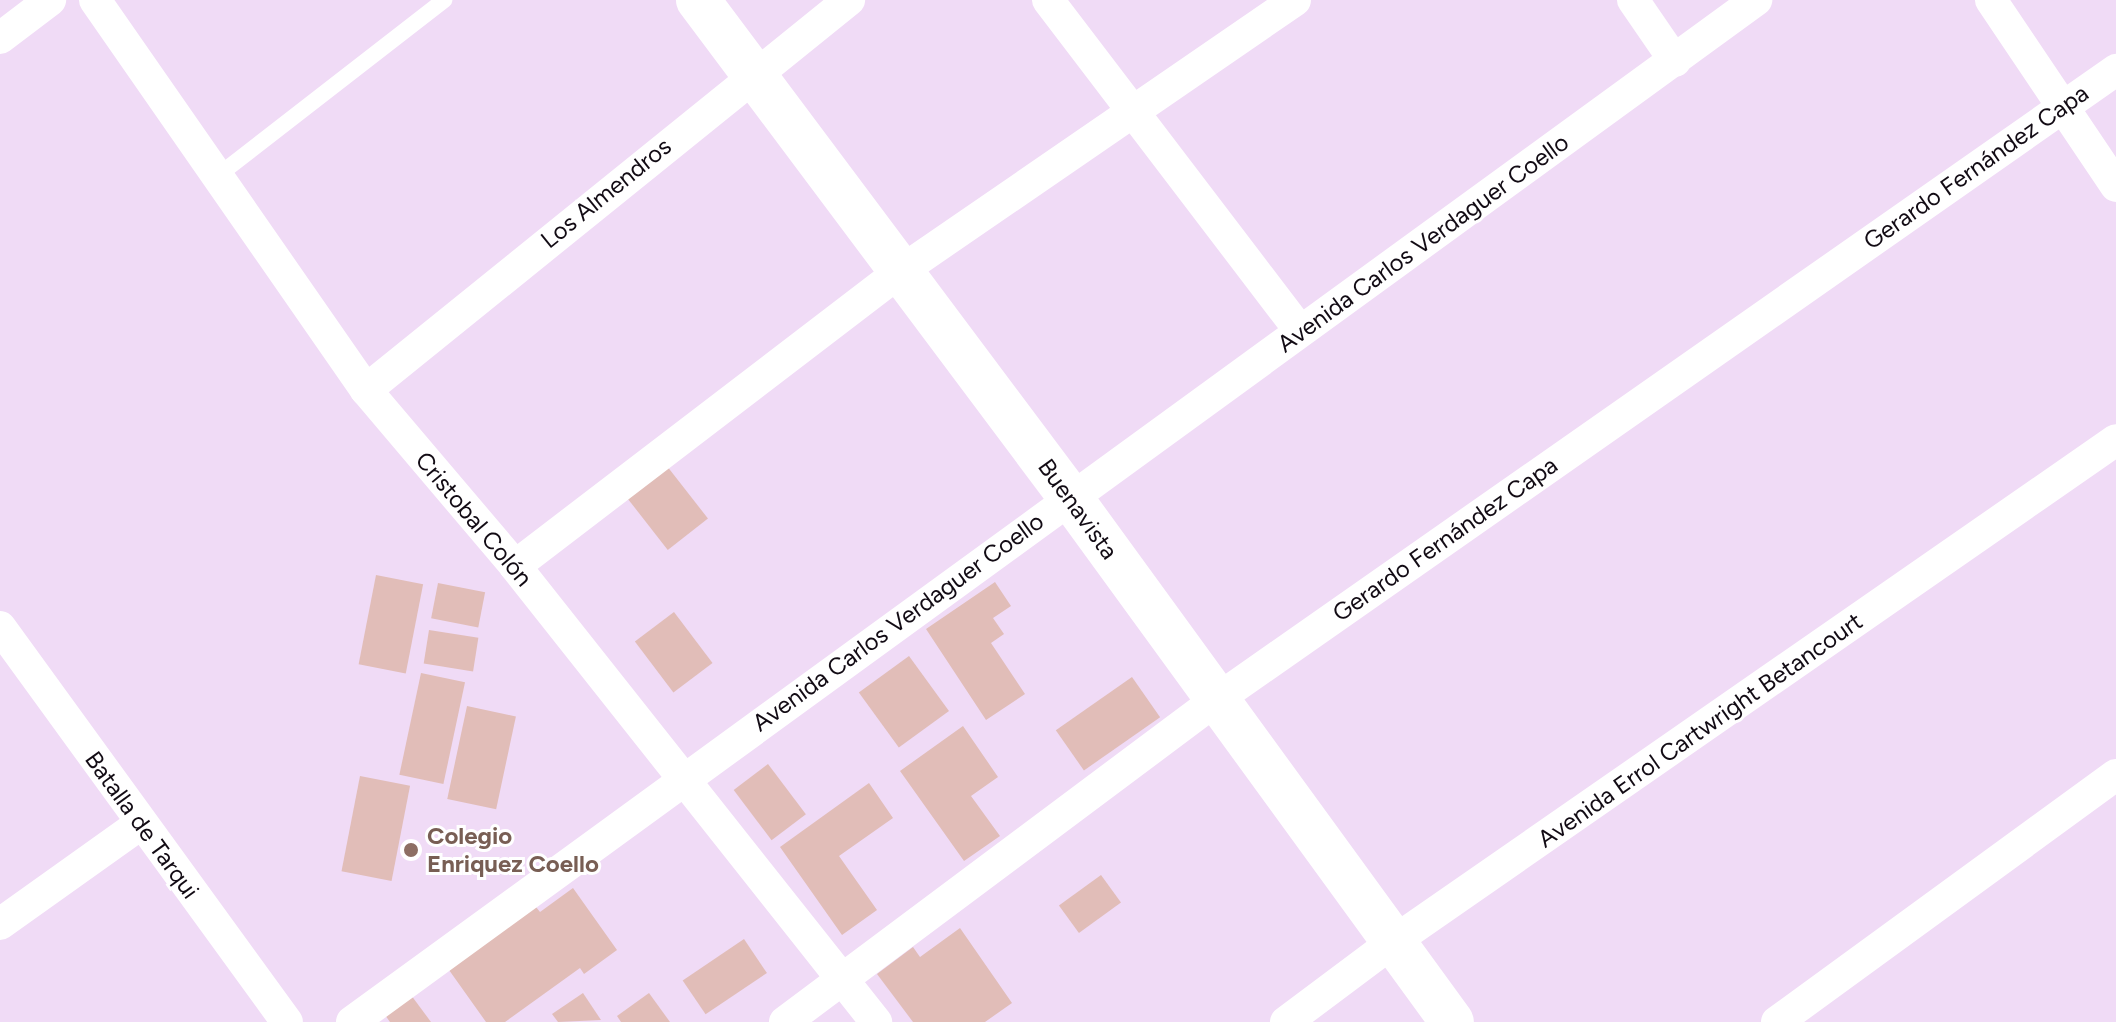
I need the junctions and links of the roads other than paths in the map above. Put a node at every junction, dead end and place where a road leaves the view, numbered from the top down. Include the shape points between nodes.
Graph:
1 (50, 0) edge
2 (95, 0) edge
3 (444, 0) edge
4 (698, 0) edge
5 (849, 0) edge
6 (1048, 0) edge
7 (1295, 0) edge
8 (1633, 0) edge
9 (1756, 0) edge
10 (1991, 0) edge
11 (0, 38) edge
12 (1675, 61) junction
13 (2116, 70) edge
14 (753, 73) junction
15 (2064, 104) junction
16 (1134, 113) junction
17 (220, 174) junction
18 (2116, 186) edge
19 (901, 271) junction
20 (1300, 331) junction
21 (366, 390) junction
22 (2116, 440) edge
23 (1070, 497) junction
24 (515, 566) junction
25 (0, 627) edge
26 (1216, 700) junction
27 (2116, 775) edge
28 (684, 778) junction
29 (140, 824) junction
30 (0, 924) edge
31 (1393, 942) junction
32 (846, 978) junction
33 (287, 1022) edge
34 (352, 1022) edge
35 (785, 1022) edge
36 (876, 1022) edge
37 (1286, 1022) edge
38 (1452, 1022) edge
39 (1777, 1022) edge

1 - 11 street
2 - 17 street, Cristobal Colón
3 - 17 lane
4 - 14 street, Buenavista
5 - 14 street, Los Almendros
6 - 16 street
7 - 16 street
8 - 12 street
9 - 12 street, Avenida Carlos Verdaguer Coello
10 - 15 street
12 - 20 street, Avenida Carlos Verdaguer Coello
13 - 15 street, Gerardo Fernández Capa
14 - 19 street, Buenavista
14 - 21 street, Los Almendros
15 - 18 street
15 - 26 street, Gerardo Fernández Capa
16 - 19 street
16 - 20 street
17 - 21 street, Cristobal Colón
19 - 23 street, Buenavista
19 - 24 street
20 - 23 street, Avenida Carlos Verdaguer Coello
21 - 24 street, Cristobal Colón
22 - 31 street, Avenida Errol Cartwright Betancourt
23 - 26 street, Buenavista
23 - 28 street, Avenida Carlos Verdaguer Coello
24 - 28 street, Cristobal Colón
25 - 29 street, Batalla de Tarqui
26 - 31 street, Buenavista
26 - 32 street, Gerardo Fernández Capa
27 - 39 street
28 - 32 street, Cristobal Colón
28 - 34 street, Avenida Carlos Verdaguer Coello
29 - 30 street
29 - 33 street, Batalla de Tarqui
31 - 37 street, Avenida Errol Cartwright Betancourt
31 - 38 street, Buenavista
32 - 35 street, Gerardo Fernández Capa
32 - 36 street, Cristobal Colón

